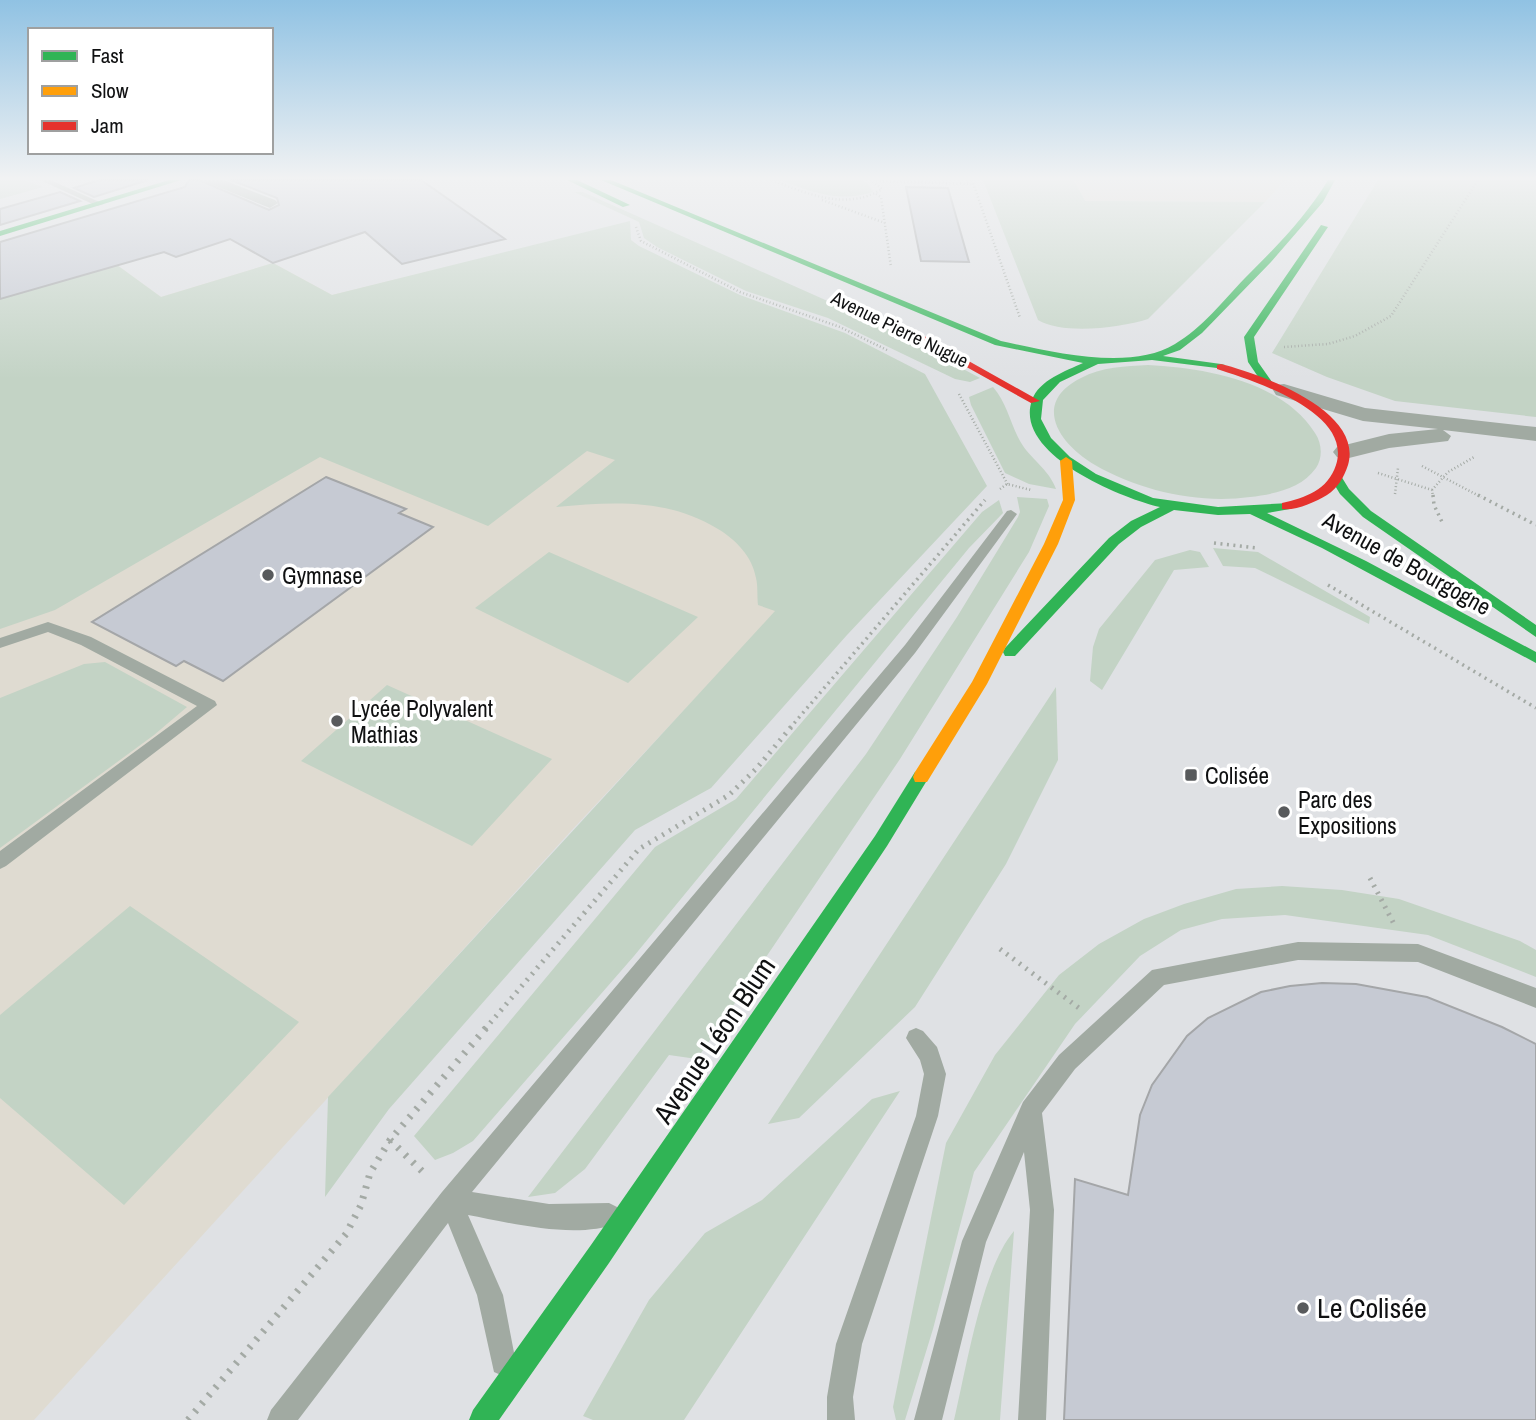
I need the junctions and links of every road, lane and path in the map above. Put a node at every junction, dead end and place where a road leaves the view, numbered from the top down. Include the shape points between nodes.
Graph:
1 (650, 246) edge
2 (771, 246) edge
3 (889, 246) edge
4 (995, 246) edge
5 (1280, 246) edge
6 (1311, 246) edge
7 (1436, 246) edge
8 (893, 275) dead end
9 (1022, 324) dead end
10 (898, 325) dead end
11 (1276, 347) dead end
12 (886, 350) dead end
13 (1148, 357) junction
14 (1094, 362) junction
15 (1276, 386) junction
16 (958, 392) dead end
17 (1035, 401) junction
18 (1536, 436) edge
19 (1394, 448) junction
20 (1345, 452) junction
21 (1479, 456) dead end
22 (1066, 461) junction
23 (1443, 477) junction
24 (1337, 479) junction
25 (1007, 484) junction
26 (1432, 490) dead end
27 (1069, 500) junction
28 (1173, 506) junction
29 (1255, 512) junction
30 (1011, 514) dead end
31 (1367, 514) junction
32 (1536, 524) edge
33 (1314, 537) junction
34 (1211, 543) dead end
35 (1536, 632) edge
36 (0, 643) edge
37 (1536, 658) edge
38 (979, 684) junction
39 (0, 861) edge
40 (1370, 878) dead end
41 (1397, 929) dead end
42 (1000, 949) dead end
43 (1536, 998) edge
44 (1085, 1013) dead end
45 (916, 1038) dead end
46 (1031, 1110) junction
47 (390, 1140) junction
48 (450, 1200) junction
49 (629, 1212) junction
50 (509, 1384) junction
51 (188, 1420) edge
52 (281, 1420) edge
53 (483, 1420) edge
54 (841, 1420) edge
55 (928, 1420) edge
56 (1032, 1420) edge

1 - 12 path via 740,292 829,322
2 - 14 main road, Avenue Pierre Nugue via 968,333 1037,354
3 - 8 path
4 - 9 path
5 - 13 main road via 1199,331 1177,348
6 - 15 main road via 1249,337 1257,372
7 - 11 path via 1391,316 1355,336 1328,344
10 - 17 main road, Avenue Pierre Nugue
13 - 14 main road, Avenue Pierre Nugue
13 - 15 main road, Avenue Pierre Nugue via 1218,366
14 - 17 main road, Avenue Pierre Nugue via 1062,373
15 - 18 street, Avenue Pierre Nugue via 1363,414
15 - 20 main road, Avenue Pierre Nugue via 1329,422
16 - 25 path
17 - 22 main road via 1038,430
18 - 19 street, Avenue Pierre Nugue via 1441,436
19 - 20 street, Avenue Pierre Nugue
19 - 23 path
19 - 31 path via 1395,498
20 - 24 main road
21 - 23 path via 1468,458
22 - 27 main road, Avenue Léon Blum
22 - 28 main road via 1107,485
23 - 26 path
23 - 32 path
24 - 29 main road via 1319,495
24 - 31 main road, Avenue de Bourgogne
25 - 27 path
25 - 47 path via 975,508 734,791 639,849
27 - 38 main road, Avenue Léon Blum
28 - 29 main road
28 - 38 main road, Avenue Léon Blum via 1114,541
29 - 33 main road, Avenue de Bourgogne
30 - 48 lane via 910,649
31 - 35 main road, Avenue de Bourgogne
33 - 34 path via 1291,552
33 - 37 main road, Avenue de Bourgogne
36 - 39 lane via 48,627 86,641 209,705
38 - 49 main road, Avenue Léon Blum via 881,841
40 - 41 path
42 - 44 path
43 - 46 lane via 1418,953 1298,951 1160,977 1067,1062
45 - 54 lane via 929,1054 935,1074 927,1116 849,1344
46 - 55 lane via 974,1241
46 - 56 lane via 1042,1210
47 - 48 path
47 - 51 path via 370,1173 346,1234
48 - 49 lane via 542,1217 583,1219
48 - 50 lane via 490,1295
48 - 52 lane
49 - 50 main road, Avenue Léon Blum
50 - 53 main road, Avenue Léon Blum

